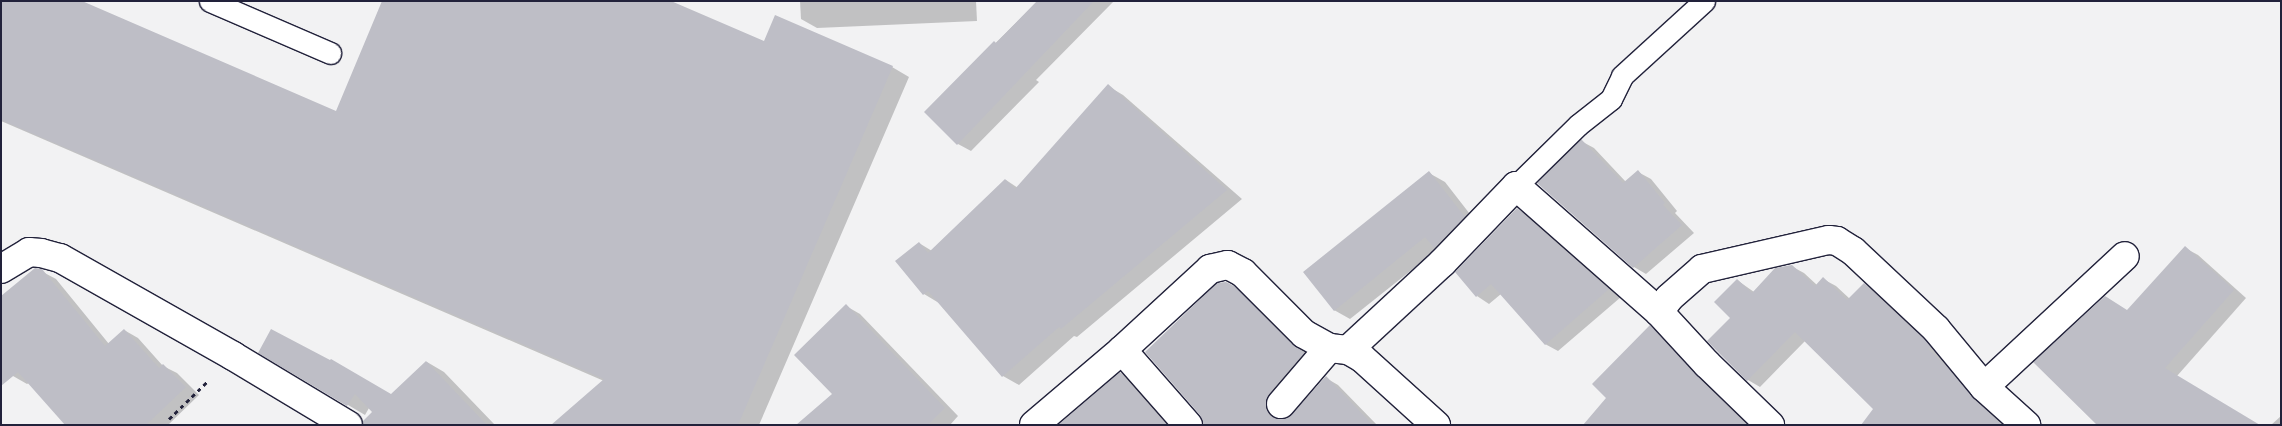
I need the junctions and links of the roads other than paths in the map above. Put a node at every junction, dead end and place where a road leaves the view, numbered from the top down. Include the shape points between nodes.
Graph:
1 (210, 1) edge
2 (1704, 1) edge
3 (330, 54) dead end
4 (1516, 186) junction
5 (2125, 256) dead end
6 (1, 269) edge
7 (1660, 312) junction
8 (1339, 349) junction
9 (1122, 350) junction
10 (1984, 387) junction
11 (1281, 404) dead end
12 (348, 425) edge
13 (1034, 425) edge
14 (1188, 425) edge
15 (1436, 425) edge
16 (1770, 425) edge
17 (2026, 425) edge

1 - 3 lane
2 - 4 lane via 1622,76 1611,99
4 - 7 street
4 - 8 street via 1442,263
5 - 10 street
6 - 12 street via 28,252 60,258 234,356
7 - 10 street via 1669,298 1702,269 1829,240 1853,251 1936,329
7 - 16 street via 1706,364
8 - 9 street via 1304,334 1243,273 1228,265 1210,269
8 - 11 street
8 - 15 street via 1362,358
9 - 13 street
9 - 14 street
10 - 17 street

